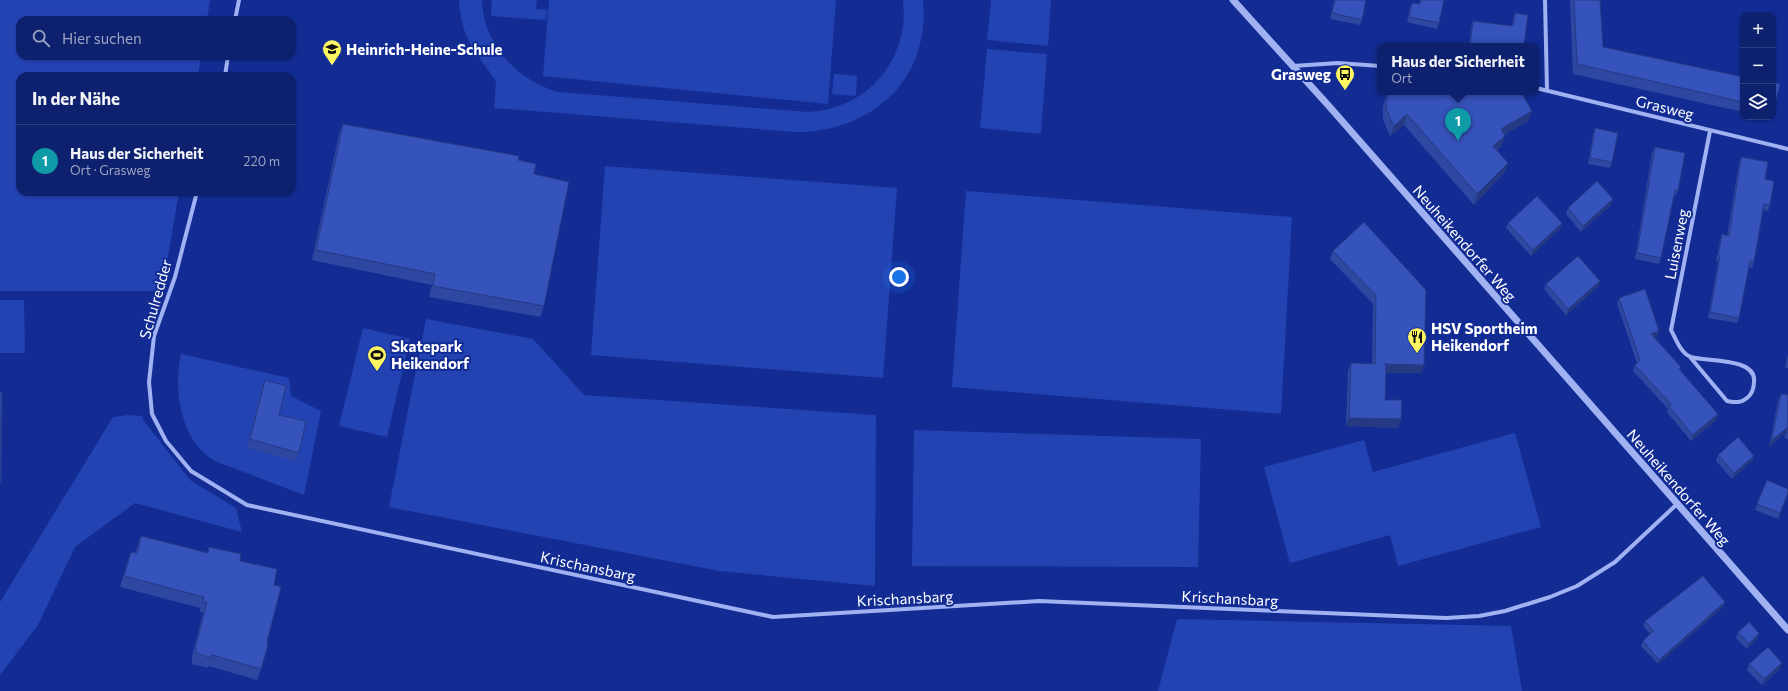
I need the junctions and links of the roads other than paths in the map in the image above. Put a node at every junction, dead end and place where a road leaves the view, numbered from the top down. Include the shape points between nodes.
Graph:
1 (238, 0) edge
2 (1233, 0) edge
3 (1544, 0) edge
4 (236, 16) edge
5 (227, 60) edge
6 (1293, 66) junction
7 (1377, 66) edge
8 (225, 72) edge
9 (1539, 88) edge
10 (1548, 90) junction
11 (1710, 131) junction
12 (1788, 149) edge
13 (196, 196) edge
14 (1690, 357) junction
15 (152, 414) joint
16 (1676, 505) junction
17 (1788, 630) edge

1 - 4 street
2 - 6 street, Neuheikendorfer Weg
3 - 10 street
5 - 8 street
6 - 7 street via 1338,63
6 - 16 street, Neuheikendorfer Weg
9 - 10 street, Grasweg
10 - 11 street, Grasweg
11 - 12 street, Grasweg
11 - 14 street, Luisenweg via 1671,330 1679,346
13 - 15 street, Schulredder via 174,277 154,336 149,382
14 - 14 street, Luisenweg via 1741,364 1750,370 1755,380 1753,391 1738,403 1726,401
15 - 16 street, Krischansbarg via 166,441 191,471 247,506 773,617 1039,601 1315,614 1446,618 1479,616 1505,611 1577,586 1615,562
16 - 17 street, Neuheikendorfer Weg

